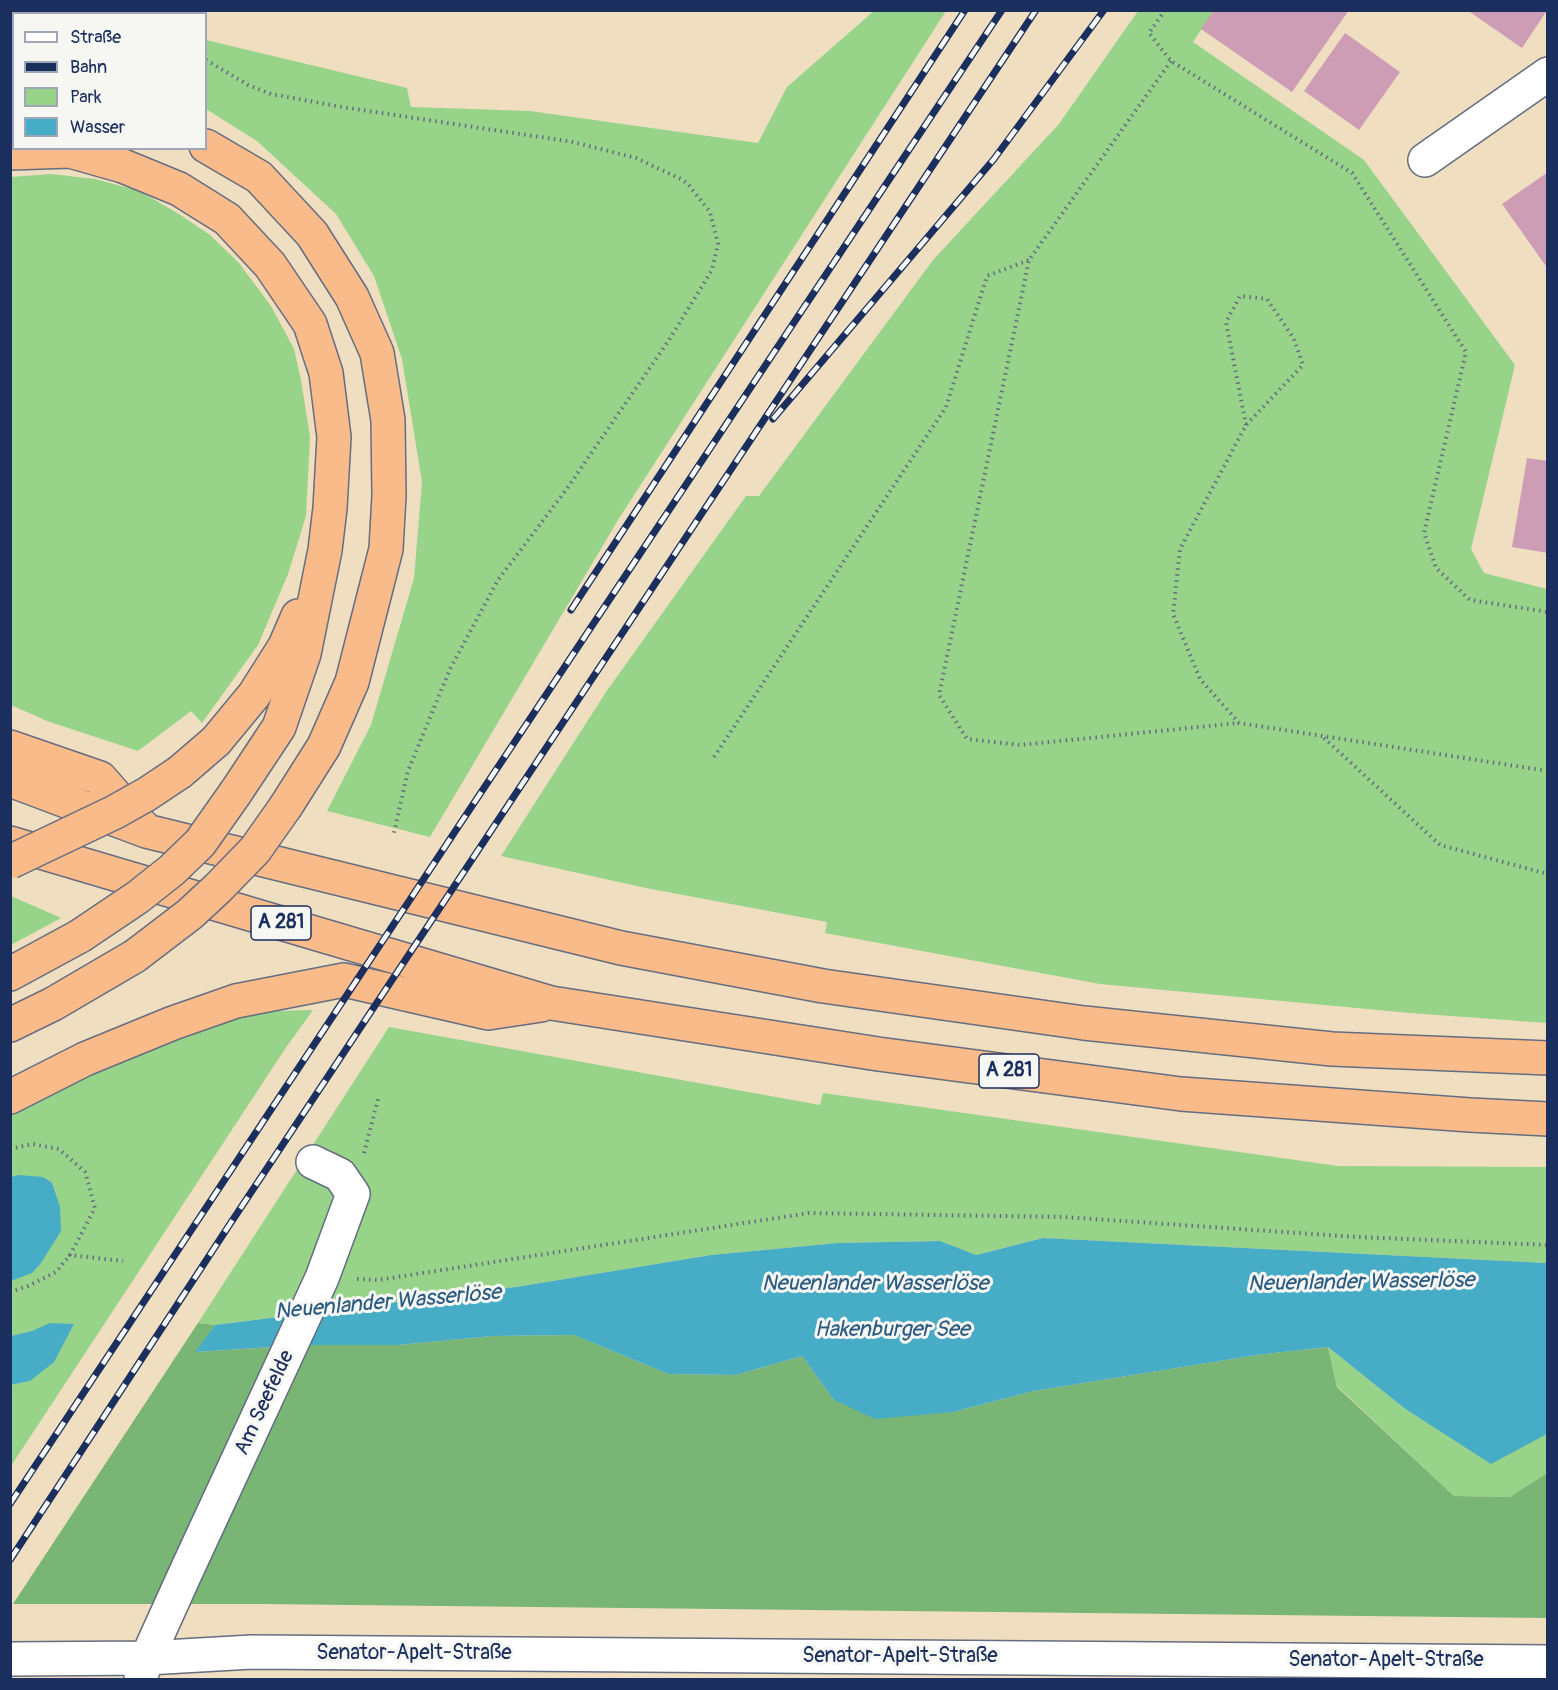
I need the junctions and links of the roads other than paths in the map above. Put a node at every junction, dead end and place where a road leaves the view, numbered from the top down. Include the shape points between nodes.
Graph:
1 (1548, 74) edge
2 (207, 147) edge
3 (10, 153) edge
4 (1425, 160) dead end
5 (325, 550) junction
6 (10, 747) edge
7 (10, 780) edge
8 (146, 831) junction
9 (10, 843) edge
10 (10, 861) edge
11 (10, 974) edge
12 (551, 1004) junction
13 (10, 1025) edge
14 (1548, 1058) edge
15 (10, 1096) edge
16 (1548, 1119) edge
17 (313, 1162) dead end
18 (10, 1659) edge
19 (1548, 1662) edge
20 (256, 1666) edge
21 (144, 1669) edge

1 - 4 street
2 - 13 highway, bridge via 259,177 312,234 352,297 377,353 388,420 386,549 352,682 324,746 255,850 190,914 135,956
3 - 5 highway via 70,151 123,166 179,189 227,219 270,265 310,324 326,373 334,437
5 - 10 highway, bridge via 285,646 254,695 216,741 180,772 115,812
5 - 11 highway, bridge via 304,654 279,728 200,843 138,897 80,936
6 - 8 highway via 100,778
7 - 8 highway
8 - 14 highway via 621,948 823,986 1084,1023 1332,1048
9 - 12 highway, A 281
12 - 15 highway via 488,1013 344,980 236,1001 85,1059
12 - 16 highway, A 281 via 878,1054 1181,1094
17 - 21 street, Am Seefelde via 340,1174 353,1194 322,1278
18 - 21 street, Senator-Apelt-Straße
19 - 20 street, Senator-Apelt-Straße
20 - 21 street, Senator-Apelt-Straße

